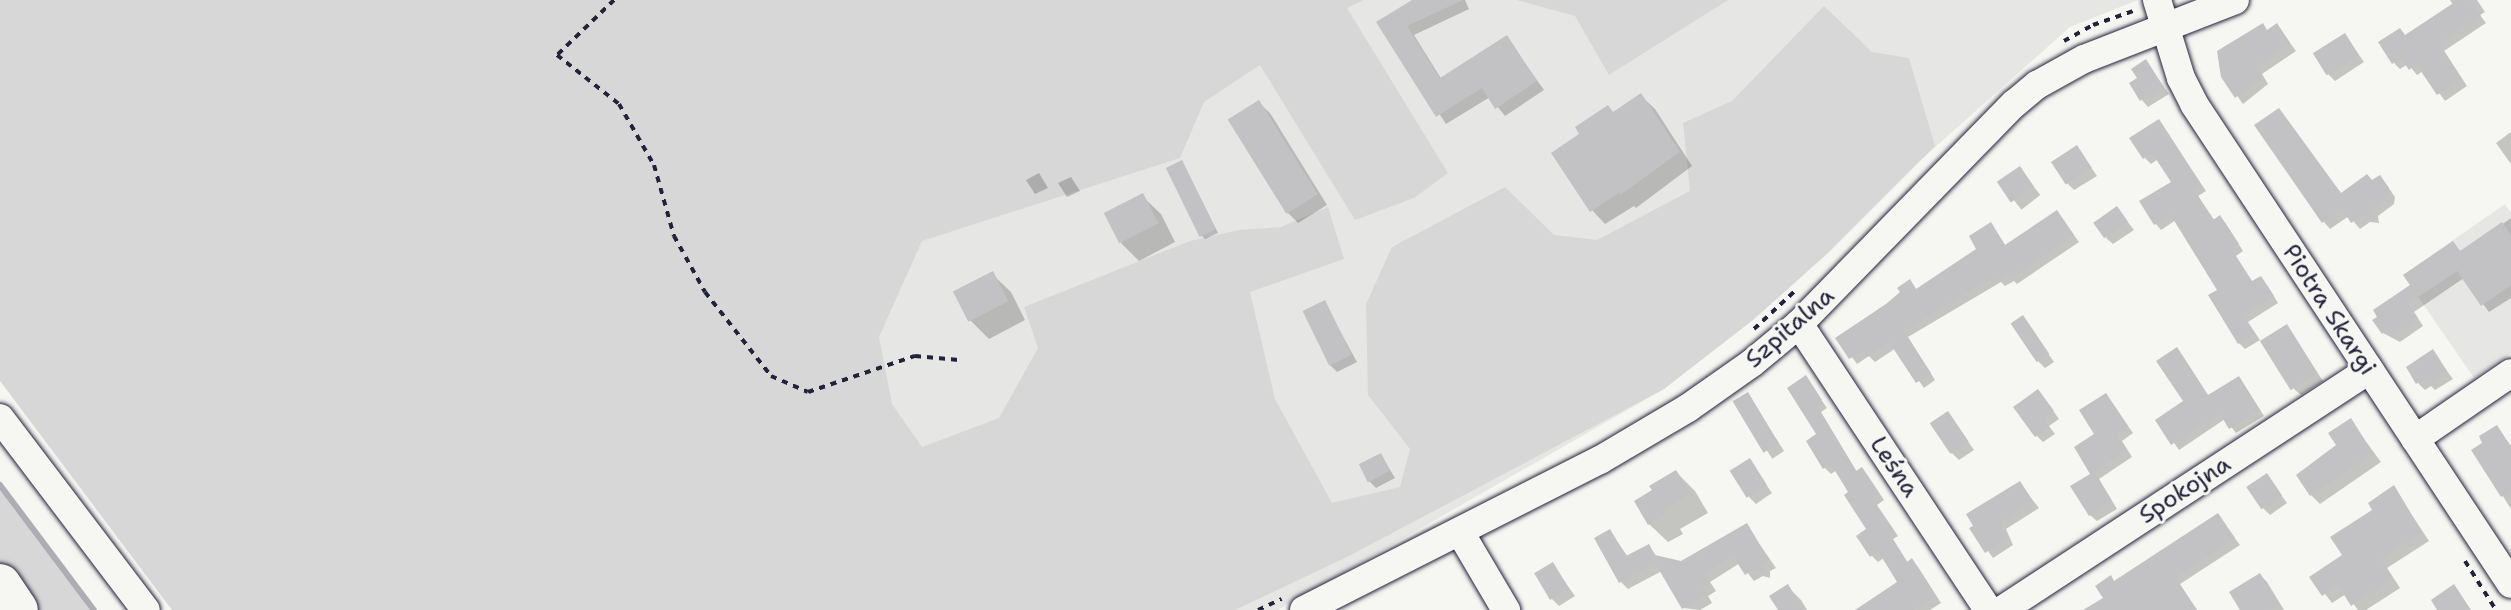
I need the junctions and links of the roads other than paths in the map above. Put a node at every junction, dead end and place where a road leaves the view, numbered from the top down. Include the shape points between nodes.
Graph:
1 (2235, 0) edge
2 (2161, 10) edge
3 (1799, 324) junction
4 (2369, 370) junction
5 (2511, 373) edge
6 (0, 418) edge
7 (2415, 439) junction
8 (1460, 532) junction
9 (2511, 584) edge
10 (0, 585) edge
11 (17, 610) edge
12 (146, 610) edge
13 (1304, 610) edge
14 (1506, 610) edge
15 (1988, 610) edge
16 (2002, 610) edge

1 - 2 street, Szpitalna
2 - 3 street, Szpitalna via 2014,104
2 - 4 street, Piotra Skargi via 2194,104
3 - 8 street, Szpitalna via 1722,385 1646,434
3 - 15 street, Leśna
4 - 7 street, Piotra Skargi
4 - 16 street, Spokojna
5 - 7 street
6 - 12 street
7 - 9 street, Piotra Skargi
8 - 13 street, Szpitalna
8 - 14 street
10 - 11 highway

